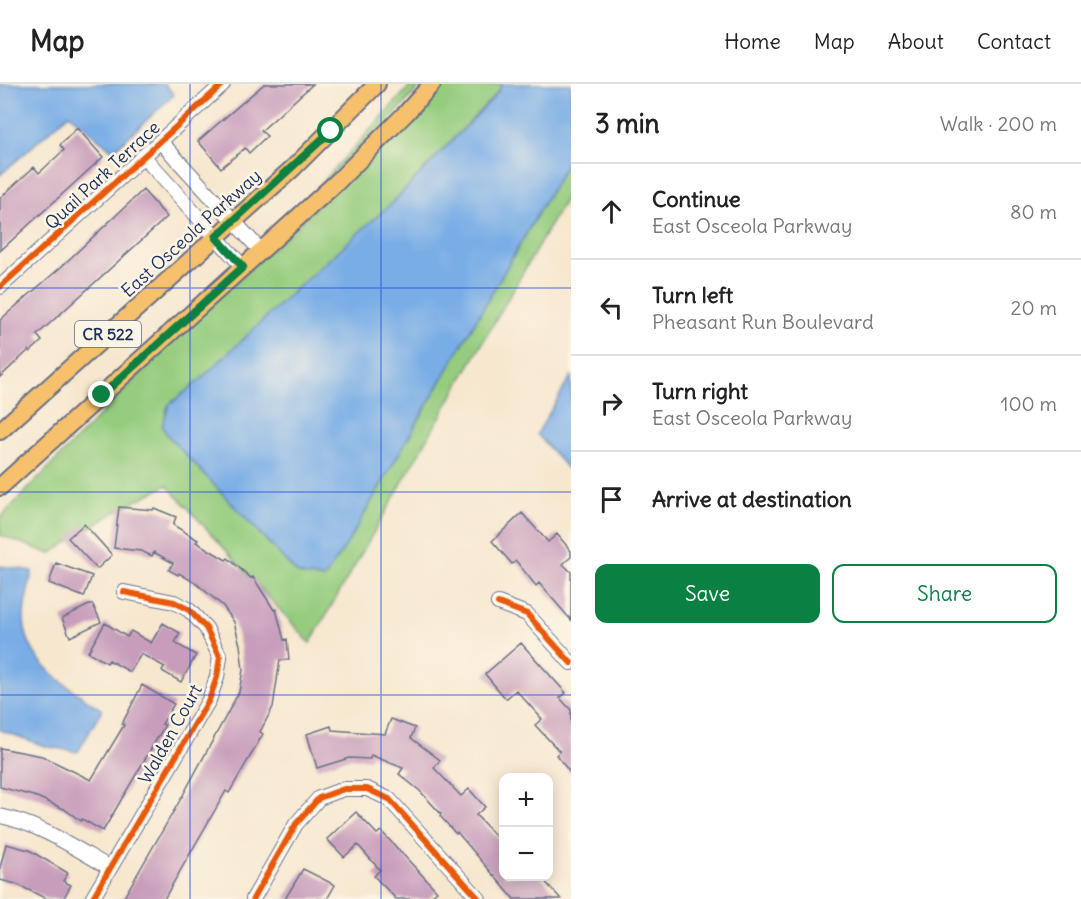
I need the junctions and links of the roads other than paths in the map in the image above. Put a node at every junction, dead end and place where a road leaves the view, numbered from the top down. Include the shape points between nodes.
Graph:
1 (223, 84) edge
2 (377, 84) edge
3 (432, 84) edge
4 (160, 141) junction
5 (144, 156) junction
6 (233, 221) junction
7 (216, 237) junction
8 (261, 251) junction
9 (243, 267) junction
10 (0, 287) edge
11 (0, 431) edge
12 (0, 487) edge
13 (124, 592) dead end
14 (498, 603) dead end
15 (571, 663) edge
16 (0, 816) edge
17 (110, 868) junction
18 (92, 899) edge
19 (253, 899) edge
20 (479, 899) edge

1 - 4 street, Quail Park Terrace
2 - 6 main road, East Osceola Parkway / CR 522
3 - 8 main road, CR 522 via 337,182
4 - 5 street, Quail Park Terrace
4 - 6 street
5 - 7 street
5 - 10 street, Quail Park Terrace
6 - 7 main road, East Osceola Parkway / CR 522
6 - 8 street
7 - 9 street
7 - 11 main road, East Osceola Parkway / CR 522
8 - 9 main road, CR 522
9 - 12 main road, CR 522
13 - 17 street, Walden Court via 174,602 189,610 206,628 220,657 209,700
14 - 15 street via 527,614
16 - 17 street via 49,833
17 - 18 street, Walden Court
19 - 20 street via 296,824 319,798 344,789 367,789 389,800

